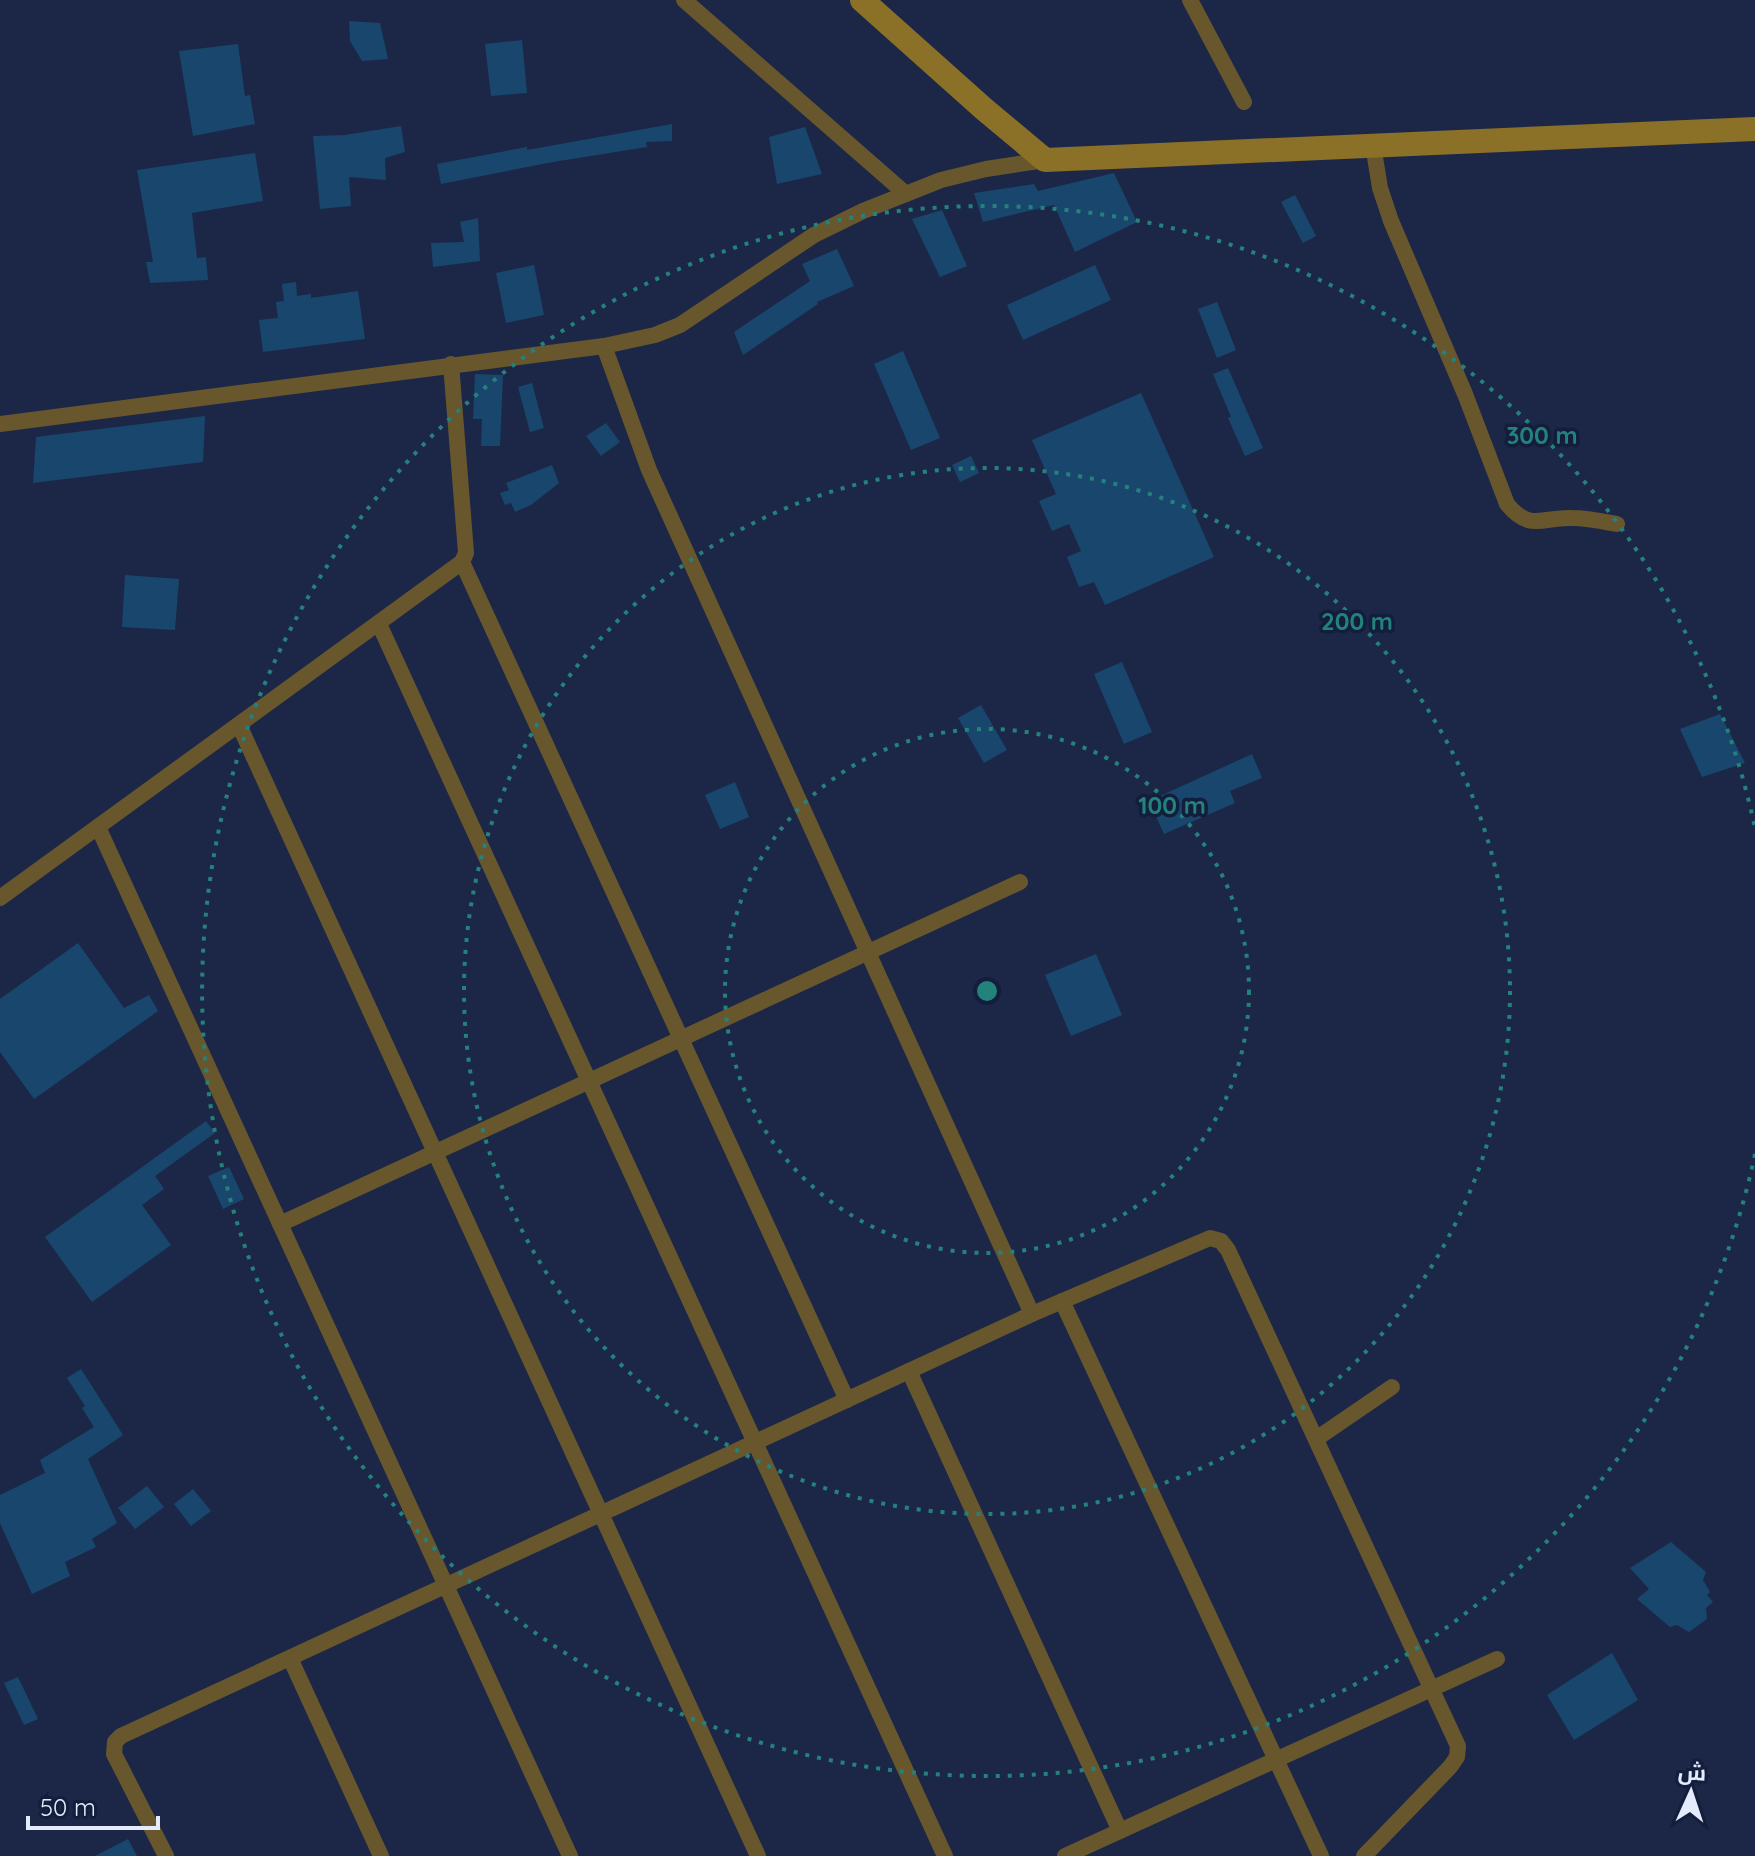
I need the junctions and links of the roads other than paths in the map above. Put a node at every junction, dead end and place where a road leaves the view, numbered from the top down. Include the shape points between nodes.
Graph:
1 (684, 0) edge
2 (862, 0) edge
3 (1190, 0) edge
4 (1244, 102) dead end
5 (1755, 129) edge
6 (1373, 145) junction
7 (1045, 160) junction
8 (906, 194) junction
9 (604, 346) junction
10 (451, 364) junction
11 (0, 424) edge
12 (1617, 524) dead end
13 (462, 562) junction
14 (379, 624) junction
15 (239, 725) junction
16 (98, 827) junction
17 (1020, 882) dead end
18 (0, 898) edge
19 (868, 952) junction
20 (682, 1038) junction
21 (590, 1082) junction
22 (434, 1154) junction
23 (280, 1224) junction
24 (1062, 1301) junction
25 (1032, 1314) junction
26 (909, 1371) junction
27 (1392, 1387) dead end
28 (847, 1400) junction
29 (1316, 1439) junction
30 (756, 1443) junction
31 (601, 1514) junction
32 (446, 1586) junction
33 (290, 1658) junction
34 (1497, 1659) dead end
35 (1432, 1688) junction
36 (1276, 1760) junction
37 (1120, 1831) junction
38 (166, 1856) edge
39 (381, 1856) edge
40 (570, 1856) edge
41 (758, 1856) edge
42 (945, 1856) edge
43 (1065, 1856) edge
44 (1321, 1856) edge
45 (1364, 1856) edge

1 - 8 street
2 - 7 street
3 - 4 street
5 - 6 street
6 - 7 street
6 - 12 street via 1391,221 1507,504 1530,522 1577,518
7 - 8 street via 941,180
8 - 9 street via 814,235 680,325
9 - 10 street
9 - 19 street via 649,470
10 - 11 street
10 - 13 street via 466,553
13 - 14 street
13 - 20 street
14 - 15 street
14 - 21 street
15 - 16 street
15 - 22 street
16 - 18 street
16 - 23 street
17 - 19 street
19 - 20 street
19 - 25 street
20 - 21 street
20 - 28 street
21 - 22 street
21 - 30 street
22 - 23 street
22 - 31 street
23 - 32 street
24 - 25 street
24 - 29 street via 1205,1239 1221,1241
24 - 36 street
25 - 26 street
26 - 28 street
26 - 37 street
27 - 29 street
28 - 30 street
29 - 35 street
30 - 31 street
30 - 42 street
31 - 32 street
31 - 41 street
32 - 33 street
32 - 40 street
33 - 38 street via 115,1742 115,1757
33 - 39 street
34 - 35 street
35 - 36 street
35 - 45 street via 1456,1742 1457,1757
36 - 37 street
36 - 44 street
37 - 43 street

